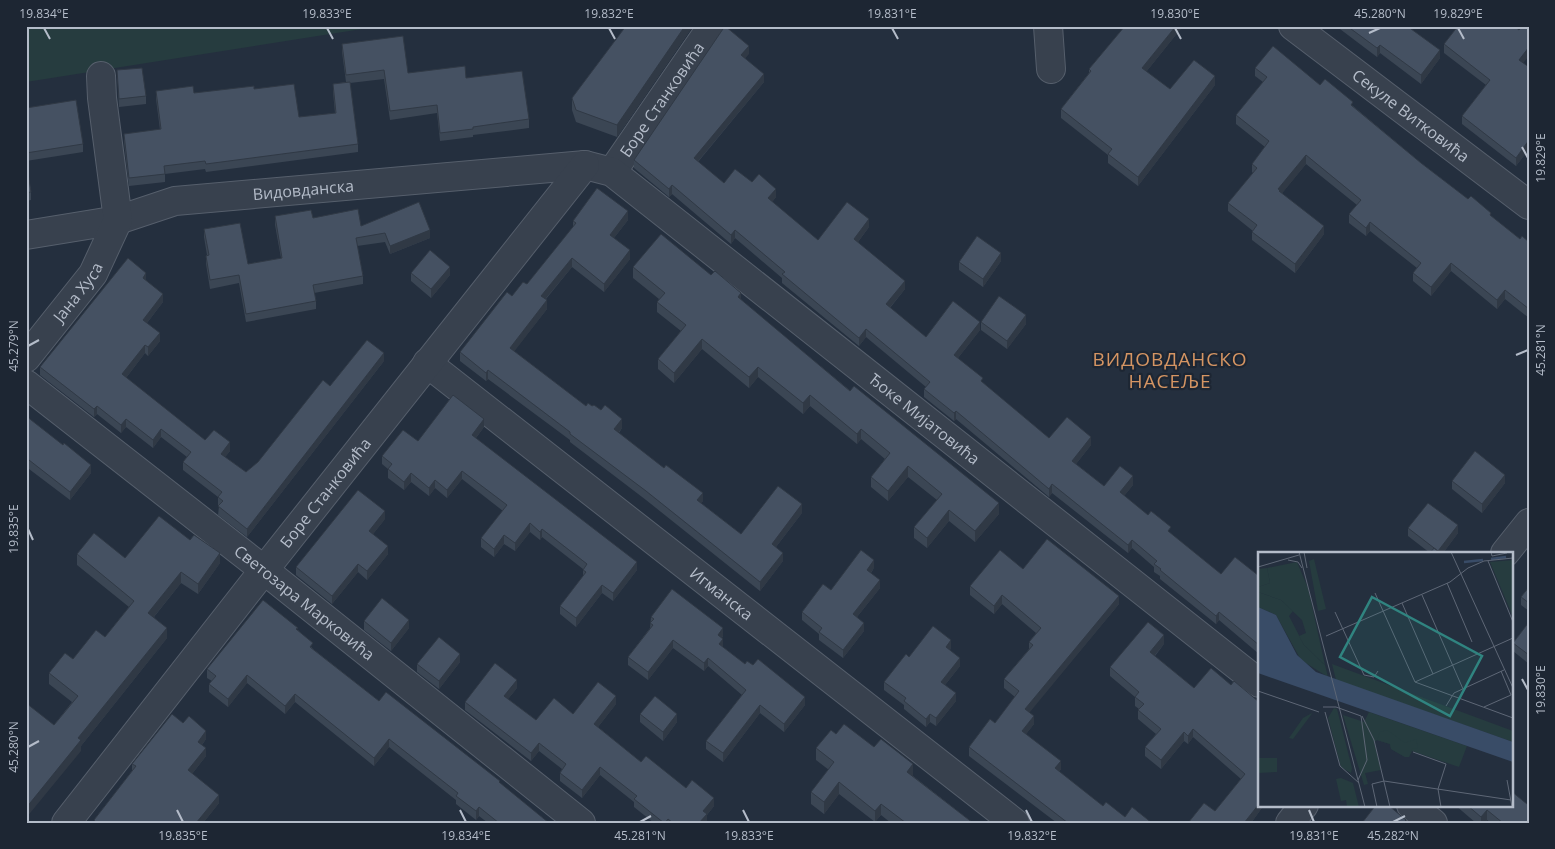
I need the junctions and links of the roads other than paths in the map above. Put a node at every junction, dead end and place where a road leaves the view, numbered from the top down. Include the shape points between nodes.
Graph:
1 (1048, 26) edge
2 (1293, 26) edge
3 (711, 28) dead end
4 (1051, 69) dead end
5 (101, 76) dead end
6 (585, 165) junction
7 (612, 172) junction
8 (1529, 205) edge
9 (118, 220) junction
10 (26, 235) edge
11 (26, 358) edge
12 (427, 363) junction
13 (26, 384) edge
14 (1529, 523) edge
15 (1506, 552) edge
16 (264, 570) junction
17 (1258, 682) edge
18 (1303, 806) edge
19 (1412, 806) edge
20 (66, 823) edge
21 (581, 823) edge
22 (1015, 823) edge
23 (1290, 823) edge
24 (1432, 823) edge

1 - 4 street
2 - 8 street, Секуле Витковића
3 - 7 street, Боре Станковића
5 - 9 street
6 - 7 street, Ђоке Мијатовића
6 - 9 street, Видовданска via 175,201
6 - 12 street, Боре Станковића
7 - 17 street, Ђоке Мијатовића
9 - 10 street, Видовданска
9 - 11 street, Јана Хуса via 93,274
12 - 16 street, Боре Станковића
12 - 22 street, Игманска
13 - 16 street, Светозара Марковића
14 - 15 street
16 - 20 street, Боре Станковића
16 - 21 street, Светозара Марковића
18 - 23 street
19 - 24 street

